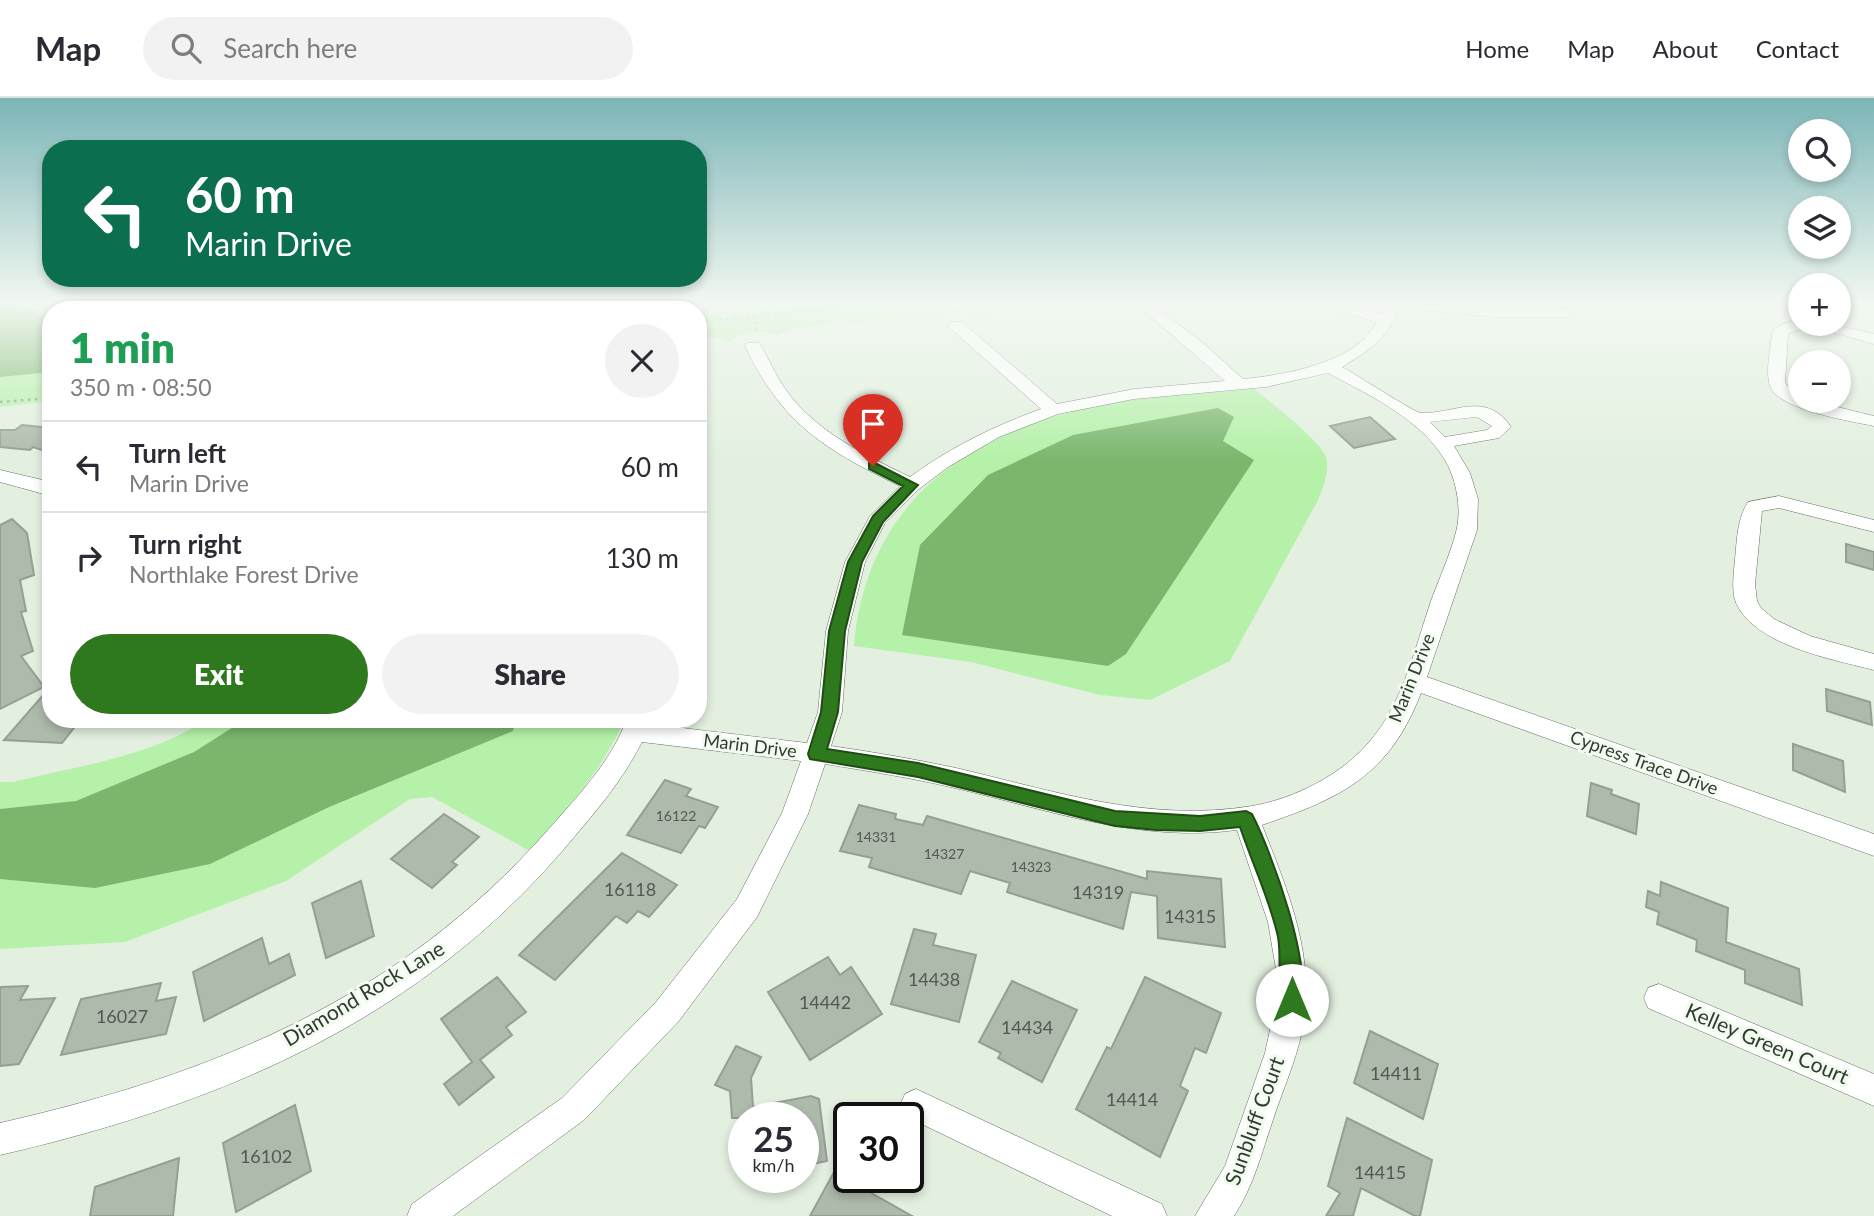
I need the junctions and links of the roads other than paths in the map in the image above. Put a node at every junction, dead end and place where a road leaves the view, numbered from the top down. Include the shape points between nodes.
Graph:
1 (756, 355) edge
2 (990, 355) edge
3 (1207, 355) edge
4 (1349, 355) edge
5 (1779, 355) edge
6 (1330, 367) junction
7 (1240, 385) junction
8 (1053, 410) junction
9 (1417, 419) junction
10 (1874, 421) edge
11 (1442, 443) junction
12 (0, 476) edge
13 (912, 485) junction
14 (42, 486) edge
15 (1874, 526) edge
16 (1874, 662) edge
17 (1414, 681) junction
18 (636, 728) edge
19 (650, 728) edge
20 (816, 754) junction
21 (1246, 819) junction
22 (1874, 845) edge
23 (1660, 998) dead end
24 (1874, 1090) edge
25 (924, 1109) edge
26 (0, 1139) edge
27 (424, 1216) edge
28 (1150, 1216) edge
29 (1212, 1216) edge

1 - 13 street via 782,400 812,428
2 - 8 street
3 - 7 street
4 - 6 street
5 - 10 street via 1777,382 1788,396 1816,408
6 - 7 street
6 - 9 street, Marin Drive
7 - 8 street via 1134,394
8 - 13 street via 993,433
9 - 11 street, Marin Drive
9 - 11 street via 1472,411 1492,415 1502,427 1493,434
11 - 17 street, Marin Drive via 1465,482 1470,514
12 - 14 street
13 - 20 street via 877,520 855,562 837,631 830,712
15 - 16 street via 1779,502 1755,506 1750,516 1745,599 1760,619 1791,637
17 - 21 street, Marin Drive via 1391,732 1350,775 1283,810
17 - 22 street, Cypress Trace Drive
18 - 26 street, Diamond Rock Lane via 604,781 524,876 452,941 388,985 328,1021 205,1082 65,1127
19 - 20 street, Marin Drive
20 - 21 street, Marin Drive via 918,770 1115,818 1200,824
20 - 27 street via 795,814 747,908 667,1012 573,1109
21 - 29 street, Sunbluff Court via 1287,935 1292,1000 1287,1031 1238,1174 1226,1202
23 - 24 street, Kelley Green Court
25 - 28 street

